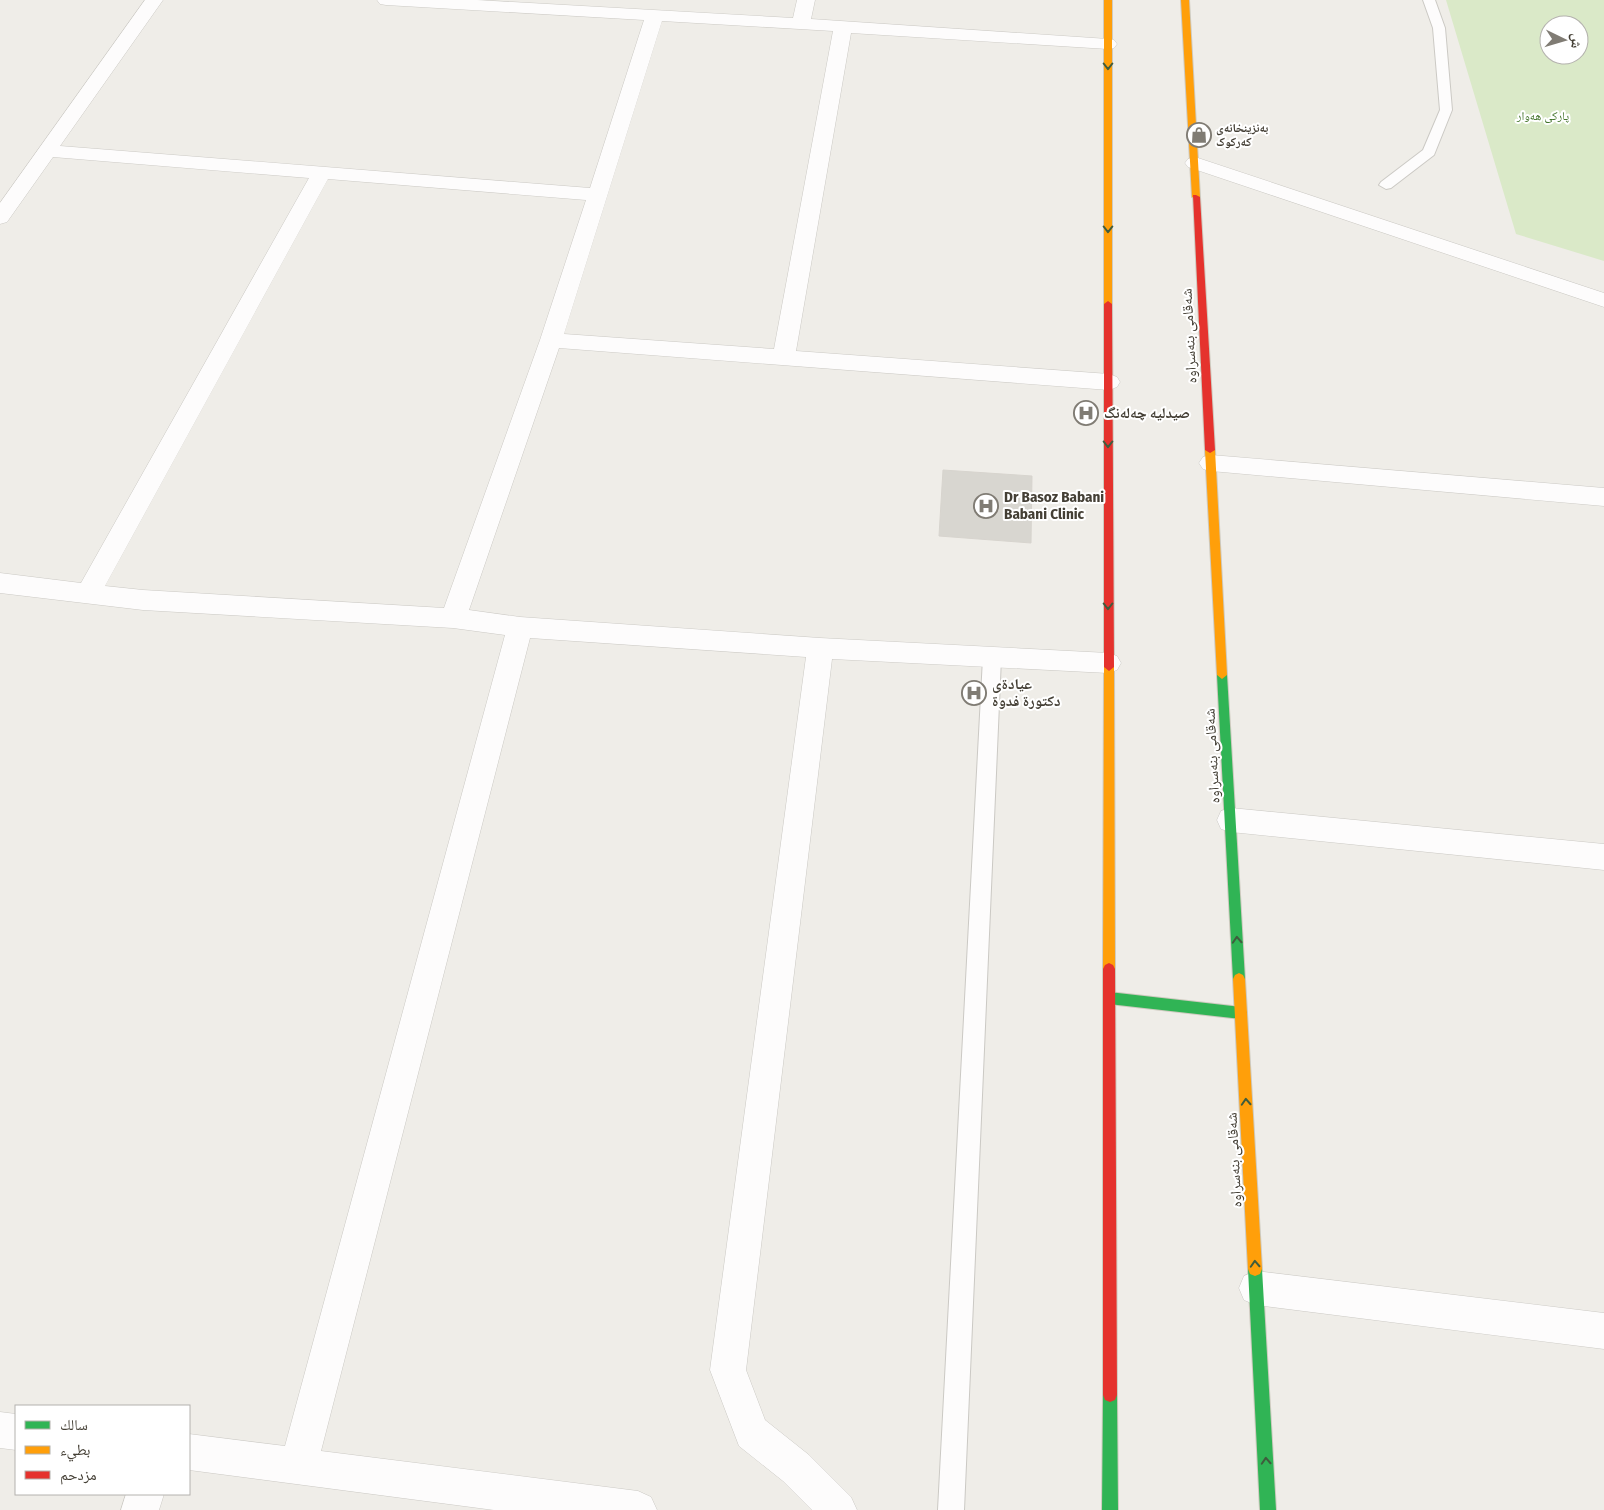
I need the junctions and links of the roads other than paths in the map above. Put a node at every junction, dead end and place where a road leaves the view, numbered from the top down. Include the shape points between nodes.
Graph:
1 (154, 0) edge
2 (386, 0) edge
3 (806, 0) edge
4 (1108, 0) edge
5 (1185, 0) edge
6 (1429, 0) edge
7 (655, 16) junction
8 (801, 24) junction
9 (843, 27) junction
10 (1108, 44) junction
11 (47, 151) junction
12 (1195, 163) junction
13 (322, 173) junction
14 (1386, 185) dead end
15 (598, 194) junction
16 (0, 218) edge
17 (1604, 300) edge
18 (551, 340) junction
19 (784, 358) junction
20 (1109, 382) junction
21 (1211, 463) junction
22 (1604, 497) edge
23 (0, 583) edge
24 (89, 592) junction
25 (453, 618) junction
26 (520, 627) junction
27 (820, 648) junction
28 (992, 658) junction
29 (1108, 664) junction
30 (1230, 820) junction
31 (1604, 857) edge
32 (1109, 998) junction
33 (1241, 1013) junction
34 (1256, 1288) junction
35 (1604, 1331) edge
36 (0, 1430) edge
37 (15, 1432) edge
38 (190, 1452) edge
39 (298, 1467) junction
40 (146, 1495) edge
41 (140, 1510) edge
42 (638, 1510) edge
43 (838, 1510) edge
44 (951, 1510) edge
45 (1110, 1510) edge
46 (1268, 1510) edge

1 - 11 street
2 - 7 street
3 - 8 street
4 - 10 main road
5 - 12 main road, شەقامی بنەسراوە
6 - 14 lane via 1439,28 1446,110 1429,152
7 - 8 street
7 - 15 street
8 - 9 street
9 - 10 street
9 - 19 street
10 -> 20 main road
11 - 13 street
11 - 16 street
12 - 17 street
12 - 21 main road, شەقامی بنەسراوە
13 - 15 street
13 - 24 street
15 - 18 street
18 - 19 street
18 - 25 street
19 - 20 street
20 -> 29 main road
21 - 22 street
21 - 30 main road, شەقامی بنەسراوە
23 - 24 street
24 - 25 street via 143,600
25 - 26 street
26 - 27 street
26 - 39 street
27 - 28 street
27 - 43 street via 728,1370 752,1433 796,1468
28 - 29 street
28 - 44 lane
29 - 32 main road
30 - 31 street
33 -> 30 main road, شەقامی بنەسراوە
32 - 33 main road
32 - 45 main road
34 -> 33 main road, شەقامی بنەسراوە
34 - 35 street
46 -> 34 main road, شەقامی بنەسراوە
36 - 37 street
38 - 39 street
39 - 42 street
40 - 41 street

